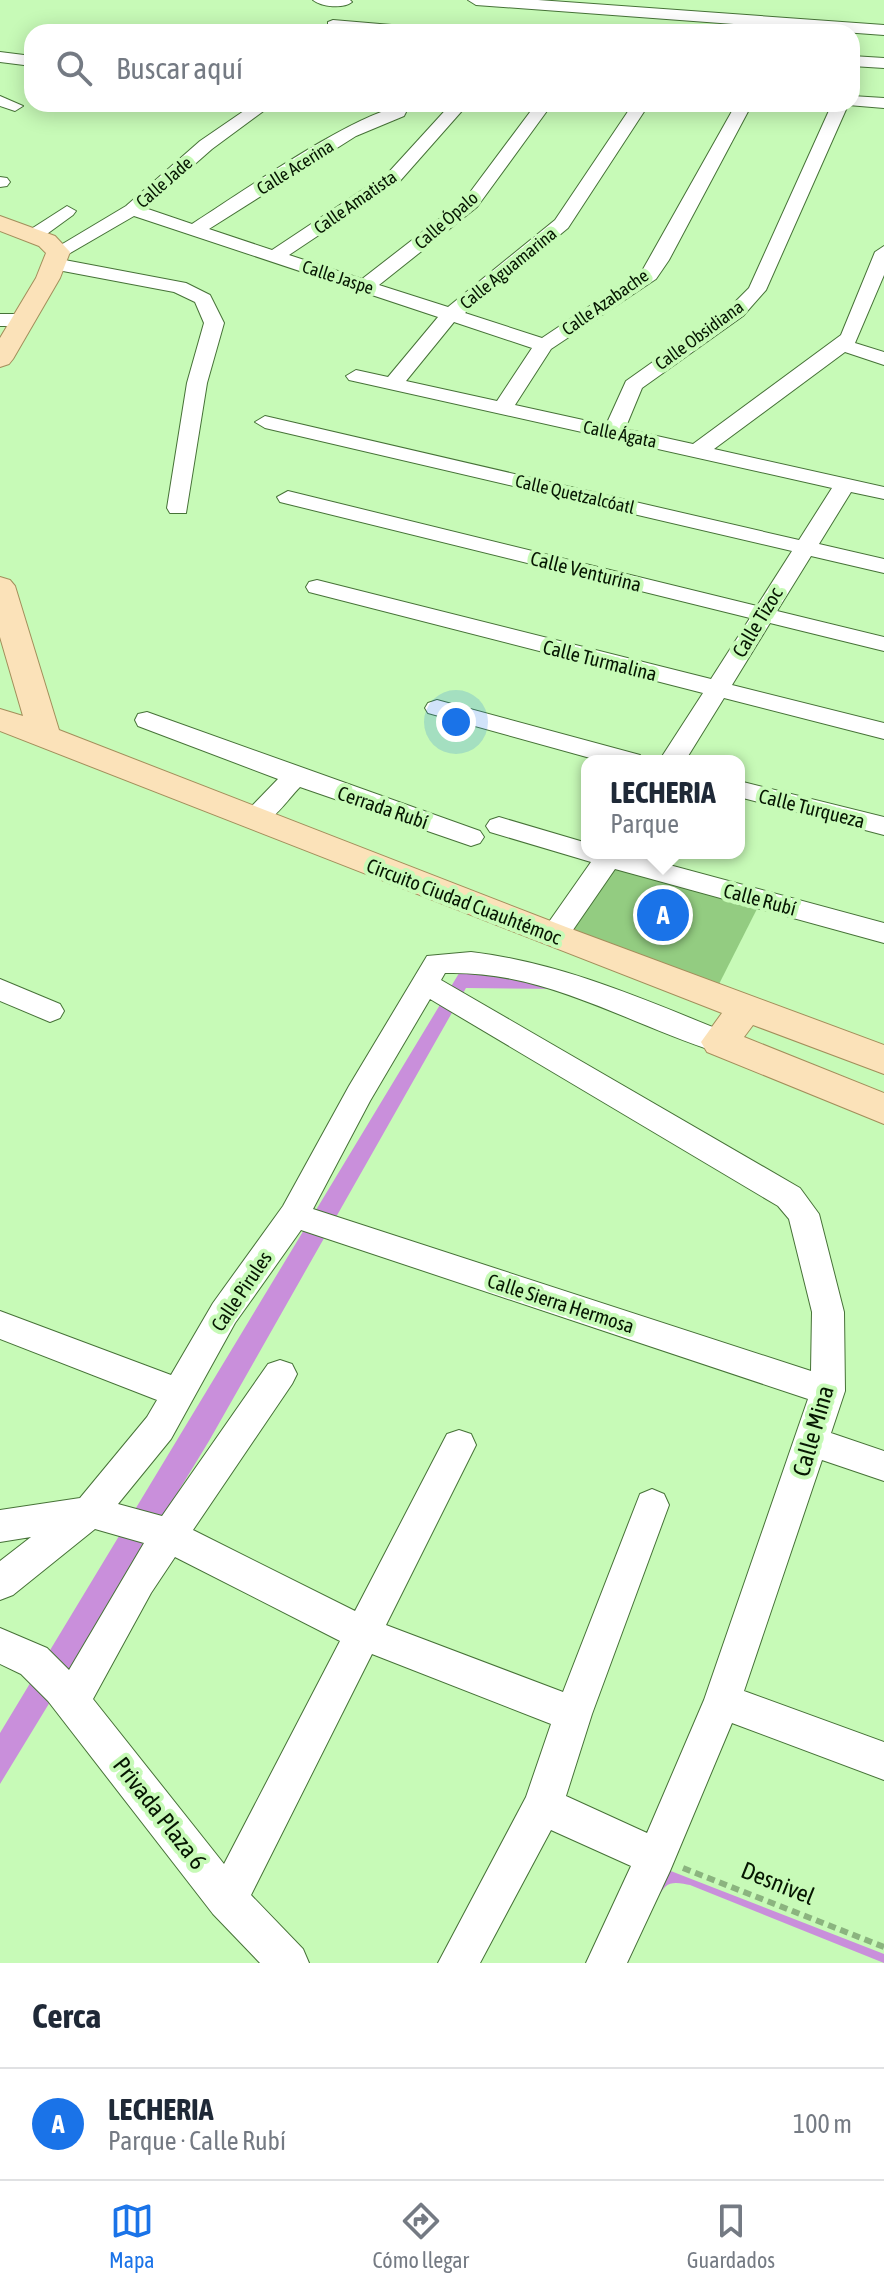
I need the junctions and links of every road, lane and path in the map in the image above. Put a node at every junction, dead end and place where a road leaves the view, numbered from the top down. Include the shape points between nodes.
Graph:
1 (321, 0) edge
2 (476, 0) edge
3 (344, 1) edge
4 (587, 10) edge
5 (840, 10) dead end
6 (334, 24) edge
7 (756, 24) edge
8 (811, 24) edge
9 (860, 30) edge
10 (884, 30) edge
11 (0, 57) edge
12 (24, 60) edge
13 (860, 62) edge
14 (884, 63) edge
15 (860, 102) edge
16 (884, 103) edge
17 (253, 112) edge
18 (398, 112) edge
19 (436, 112) edge
20 (538, 112) edge
21 (636, 112) edge
22 (740, 112) edge
23 (836, 112) edge
24 (418, 118) junction
25 (132, 210) junction
26 (67, 211) dead end
27 (0, 223) edge
28 (195, 230) junction
29 (34, 235) junction
30 (884, 252) edge
31 (275, 256) junction
32 (56, 258) junction
33 (365, 286) junction
34 (874, 302) edge
35 (450, 315) junction
36 (12, 320) edge
37 (544, 345) junction
38 (842, 345) junction
39 (0, 359) edge
40 (884, 359) edge
41 (356, 376) dead end
42 (393, 384) junction
43 (502, 409) junction
44 (265, 422) dead end
45 (614, 432) junction
46 (698, 451) junction
47 (845, 484) junction
48 (884, 493) edge
49 (288, 497) dead end
50 (178, 508) dead end
51 (803, 548) junction
52 (884, 566) edge
53 (0, 586) edge
54 (317, 587) dead end
55 (761, 615) junction
56 (884, 644) edge
57 (717, 690) junction
58 (437, 708) dead end
59 (0, 719) edge
60 (147, 720) dead end
61 (884, 731) edge
62 (45, 737) junction
63 (609, 755) edge
64 (676, 755) edge
65 (295, 776) junction
66 (745, 791) edge
67 (254, 819) junction
68 (499, 826) dead end
69 (884, 826) edge
70 (471, 837) dead end
71 (581, 849) edge
72 (597, 859) edge
73 (618, 859) edge
74 (884, 933) edge
75 (554, 936) junction
76 (441, 986) junction
77 (0, 989) edge
78 (746, 1008) junction
79 (50, 1011) dead end
80 (720, 1042) junction
81 (884, 1060) edge
82 (884, 1109) edge
83 (300, 1217) junction
84 (0, 1325) edge
85 (280, 1374) dead end
86 (828, 1391) junction
87 (179, 1393) junction
88 (813, 1442) junction
89 (459, 1445) dead end
90 (884, 1466) edge
91 (652, 1505) dead end
92 (103, 1514) junction
93 (0, 1526) edge
94 (165, 1534) junction
95 (0, 1583) edge
96 (362, 1633) junction
97 (0, 1646) edge
98 (56, 1683) junction
99 (722, 1701) junction
100 (573, 1714) junction
101 (884, 1761) edge
102 (543, 1806) junction
103 (656, 1857) junction
104 (227, 1900) junction
105 (884, 1947) edge
106 (289, 1963) edge
107 (458, 1963) edge
108 (606, 1963) edge

1 - 3 street
2 - 4 street
3 - 6 street
4 - 7 street
5 - 8 street via 795,8
9 - 10 street
11 - 12 street
13 - 14 street
15 - 16 street
17 - 25 street, Calle Jade via 206,145
18 - 24 street
19 - 24 street, Calle Amatista
20 - 33 street, Calle Ópalo via 471,203
21 - 35 street, Calle Aguamarina via 562,224
22 - 37 street, Calle Azabache via 649,275
23 - 45 street, Calle Obsidiana via 757,290 736,312 633,385
24 - 28 street, Calle Acerina via 350,132
24 - 31 street, Calle Amatista via 394,177
25 - 28 street, Calle Jaspe
25 - 32 street, Calle Jade
26 - 29 street
27 - 29 main road
28 - 31 street, Calle Jaspe
29 - 32 main road
30 - 34 street
31 - 33 street, Calle Jaspe
32 - 36 main road
32 - 50 street via 179,287 203,299 214,323 197,383
33 - 35 street, Calle Jaspe
34 - 38 street
35 - 37 street, Calle Jaspe
35 - 42 street, Calle Aguamarina
36 - 39 main road
37 - 43 street, Calle Azabache
38 - 40 street
38 - 46 street
41 - 42 street, Calle Ágata
42 - 43 street, Calle Ágata
43 - 45 street, Calle Ágata
44 - 51 street, Calle Quetzalcóatl
45 - 46 street, Calle Ágata
46 - 47 street, Calle Ágata
47 - 48 street, Calle Ágata
47 - 51 street, Calle Tizoc
49 - 55 street, Calle Venturina
51 - 52 street, Calle Quetzalcóatl
51 - 55 street, Calle Tizoc
53 - 62 main road
54 - 57 street, Calle Turmalina
55 - 56 street, Calle Venturina
55 - 57 street, Calle Tizoc
57 - 61 street, Calle Turmalina
57 - 64 street, Calle Tizoc
58 - 63 street
59 - 62 main road, Circuito Ciudad Cuauhtémoc
60 - 65 street, Cerrada Rubí
62 - 67 main road, Circuito Ciudad Cuauhtémoc
65 - 67 street
65 - 70 street, Cerrada Rubí
66 - 69 street, Calle Turqueza
67 - 75 main road, Circuito Ciudad Cuauhtémoc
68 - 71 street, Calle Rubí
72 - 75 street
73 - 74 street, Calle Rubí
75 - 78 main road, Circuito Ciudad Cuauhtémoc
76 - 80 street via 461,960 557,977
76 - 83 street, Calle Pirules via 359,1094
76 - 86 street, Calle Mina via 789,1197 803,1214 828,1312
77 - 79 street
78 - 80 main road
78 - 81 main road, Circuito Ciudad Cuauhtémoc
80 - 82 main road
83 - 86 street, Calle Sierra Hermosa
83 - 87 street, Calle Pirules via 224,1313
84 - 87 street
85 - 94 street
86 - 88 street, Calle Mina
87 - 92 street, Calle Pirules
88 - 90 street
88 - 99 street, Calle Mina
89 - 96 street
91 - 100 street
92 - 93 street
92 - 94 street
92 - 95 street, Calle Pirules
94 - 96 street
94 - 98 street via 138,1581
96 - 100 street
96 - 104 street
97 - 98 street
98 - 104 street, Privada Plaza 6
99 - 101 street
99 - 103 street, Calle Mina
100 - 102 street
102 - 103 street
102 - 107 street
103 - 105 path, Desnivel
103 - 108 street, Calle Mina
104 - 106 street, Privada Plaza 6

